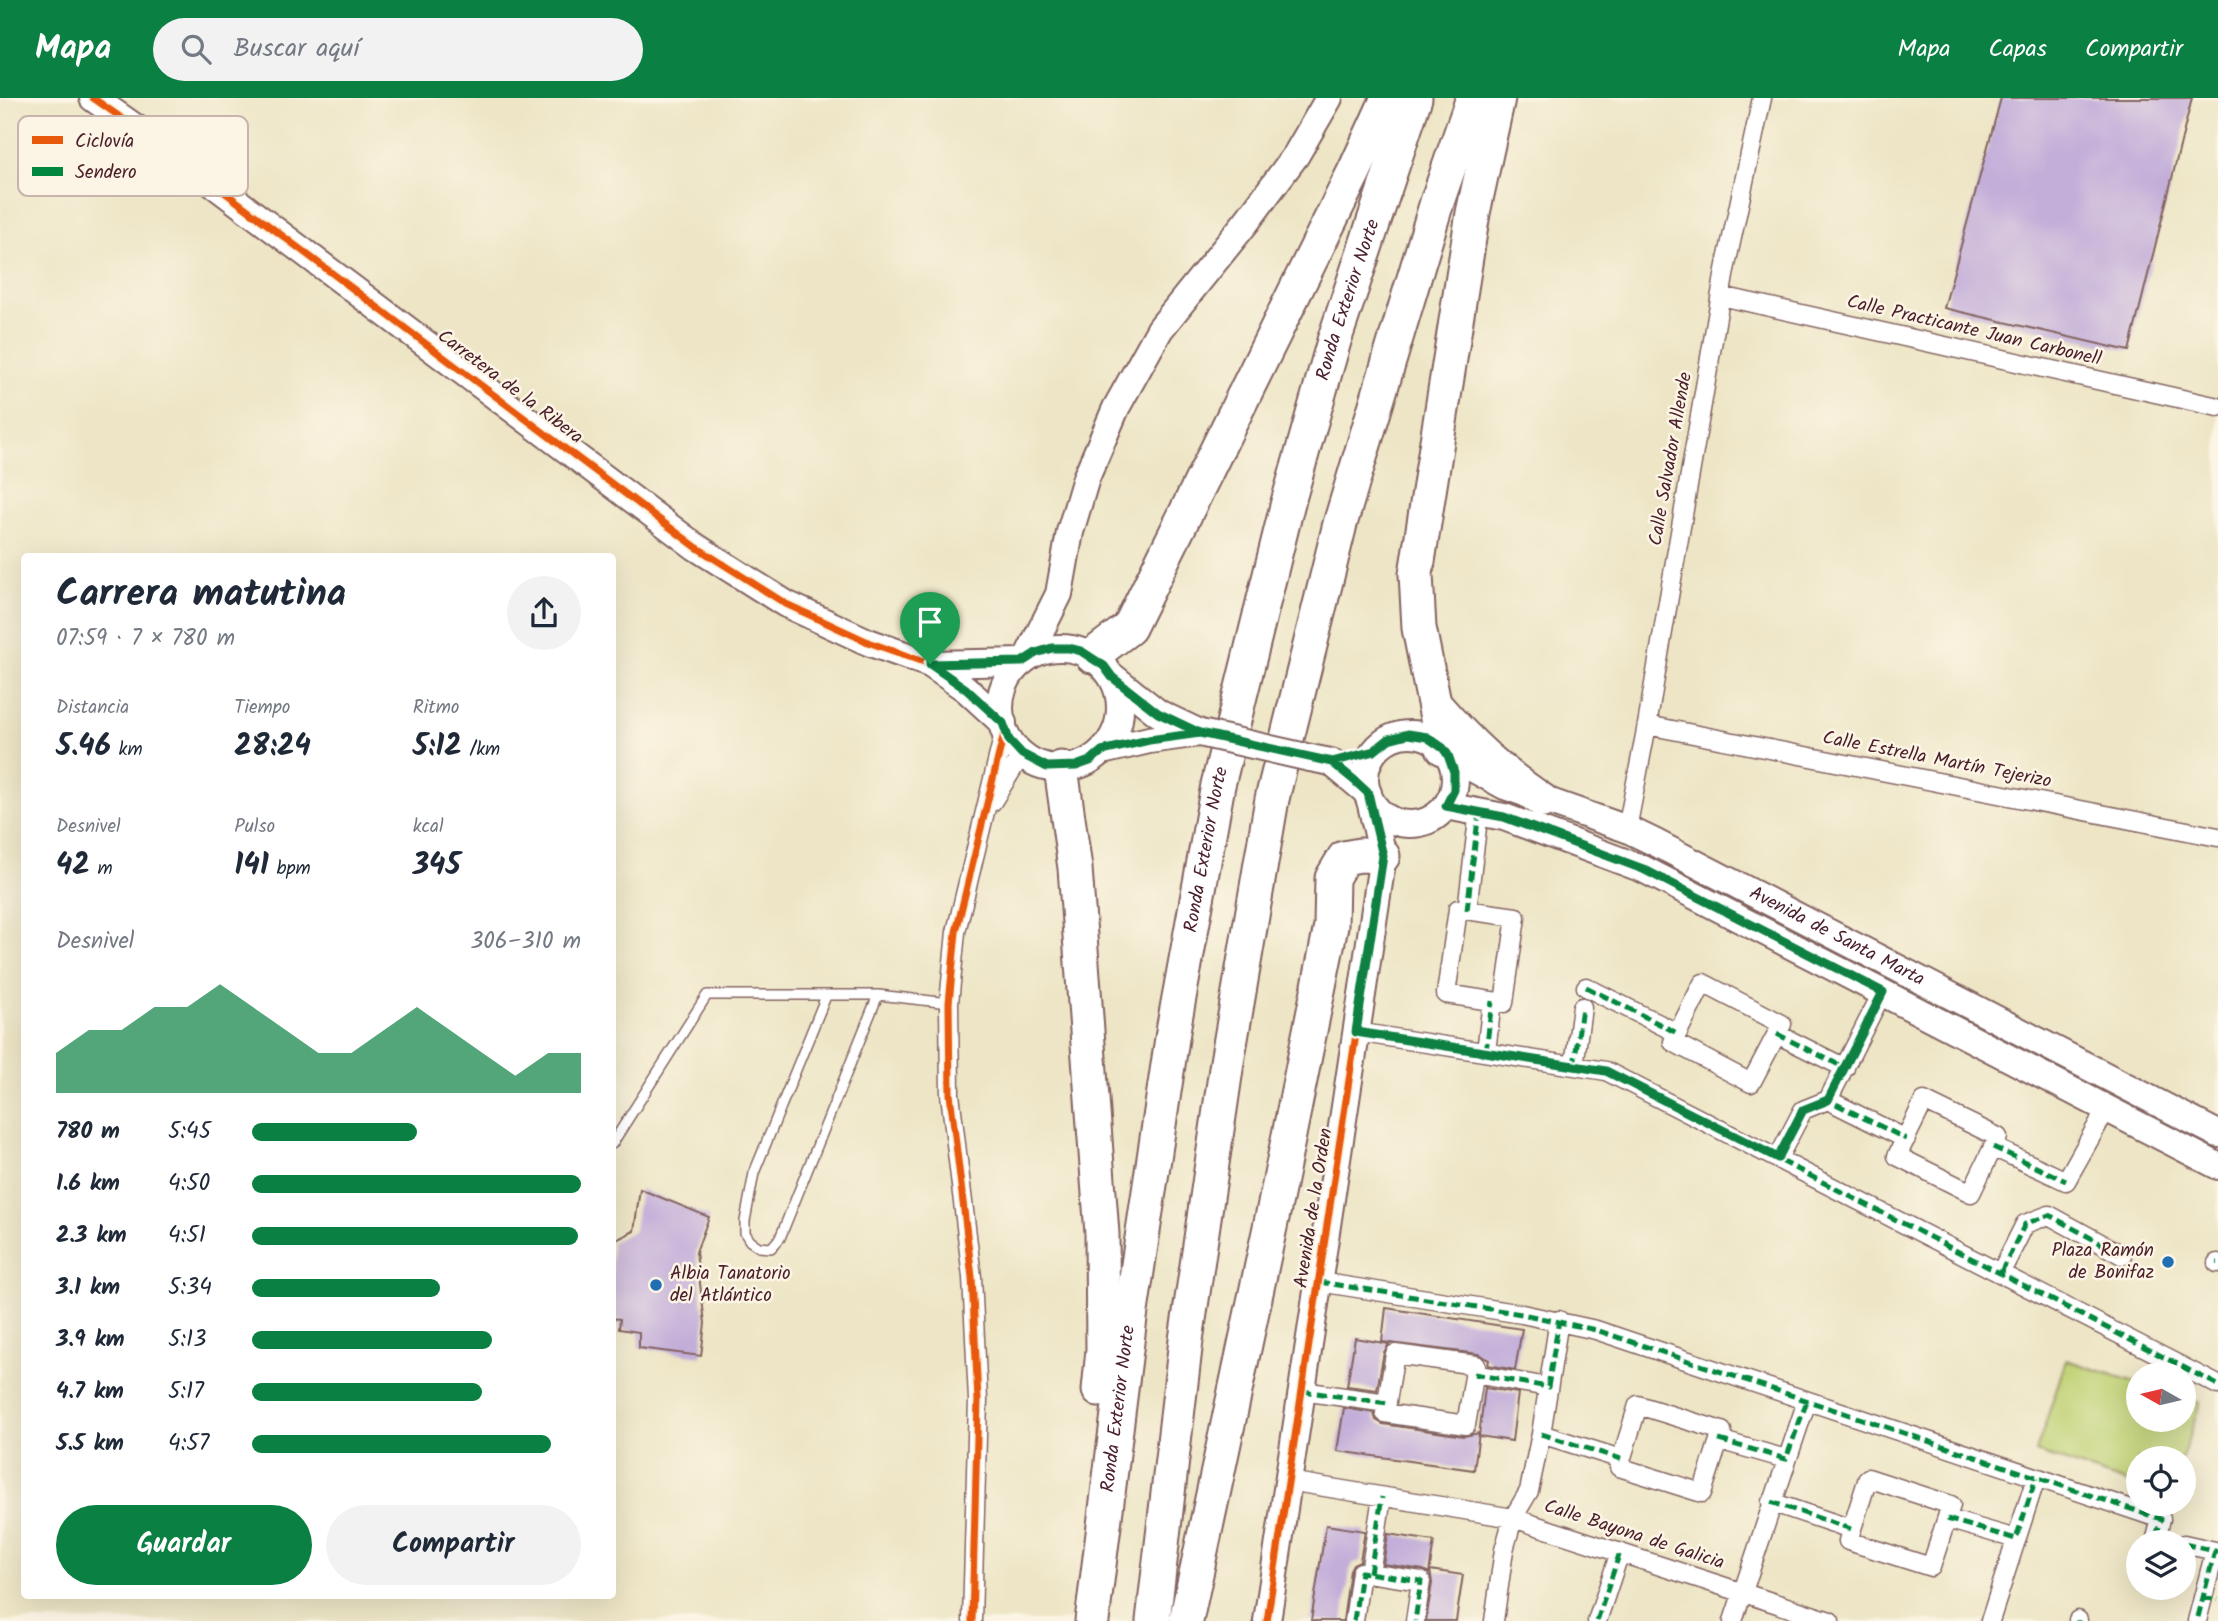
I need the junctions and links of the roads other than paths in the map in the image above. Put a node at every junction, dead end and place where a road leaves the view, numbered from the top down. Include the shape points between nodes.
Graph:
1 (93, 98) edge
2 (1329, 98) edge
3 (1388, 98) edge
4 (1415, 98) edge
5 (1473, 98) edge
6 (1498, 98) edge
7 (1762, 98) edge
8 (119, 116) edge
9 (230, 196) edge
10 (1721, 296) junction
11 (2218, 407) edge
12 (1059, 594) junction
13 (1024, 660) junction
14 (1091, 660) junction
15 (930, 664) junction
16 (1434, 704) junction
17 (1647, 724) junction
18 (1004, 726) junction
19 (1200, 733) junction
20 (1102, 751) junction
21 (1374, 751) junction
22 (1445, 752) junction
23 (1022, 754) junction
24 (1321, 760) junction
25 (1061, 768) junction
26 (1369, 797) junction
27 (1544, 801) junction
28 (1479, 811) junction
29 (1438, 813) junction
30 (985, 814) junction
31 (1627, 829) junction
32 (2218, 837) edge
33 (1383, 856) junction
34 (1467, 910) junction
35 (1586, 987) dead end
36 (1883, 992) junction
37 (878, 995) junction
38 (826, 996) junction
39 (1492, 1001) junction
40 (949, 1003) junction
41 (1582, 1007) dead end
42 (1356, 1032) junction
43 (1678, 1033) junction
44 (1777, 1034) junction
45 (1486, 1052) junction
46 (1574, 1066) junction
47 (1845, 1068) junction
48 (1828, 1100) junction
49 (2107, 1108) junction
50 (2218, 1134) edge
51 (616, 1137) edge
52 (1906, 1139) junction
53 (1993, 1147) junction
54 (1778, 1158) junction
55 (2218, 1166) edge
56 (2122, 1255) dead end
57 (2001, 1272) junction
58 (1319, 1282) junction
59 (1559, 1320) junction
60 (1474, 1374) junction
61 (2218, 1385) edge
62 (1548, 1387) junction
63 (1302, 1391) junction
64 (1807, 1401) junction
65 (1387, 1402) junction
66 (1541, 1434) junction
67 (1719, 1440) junction
68 (1786, 1459) junction
69 (1621, 1460) junction
70 (2036, 1478) junction
71 (1287, 1481) junction
72 (1382, 1497) junction
73 (1771, 1503) junction
74 (1513, 1518) junction
75 (1947, 1519) junction
76 (1852, 1529) junction
77 (2162, 1530) edge
78 (2016, 1539) junction
79 (2196, 1547) edge
80 (1620, 1552) junction
81 (1370, 1573) junction
82 (1742, 1592) junction
83 (2211, 1599) edge
84 (972, 1621) edge
85 (1085, 1621) edge
86 (1092, 1621) edge
87 (1153, 1621) edge
88 (1186, 1621) edge
89 (1267, 1621) edge
90 (1354, 1621) edge
91 (1415, 1621) edge
92 (1494, 1621) edge
93 (1597, 1621) edge
94 (1733, 1621) edge
95 (1830, 1621) edge
96 (1990, 1621) edge
97 (2197, 1621) edge

1 - 8 street, Carretera de la Ribera
2 - 12 street via 1296,155 1160,329 1116,408 1086,478
3 - 14 highway via 1129,628
4 - 86 highway, Ronda Exterior Norte via 1334,341 1287,506 1218,785 1174,1025 1130,1318
5 - 87 highway via 1340,524 1272,799 1186,1340
6 - 16 highway via 1473,213 1416,574 1419,628
7 - 10 street, Calle Salvador Allende
9 - 15 street, Carretera de la Ribera via 696,547 786,604 868,642
10 - 11 street, Calle Practicante Juan Carbonell
10 - 17 street, Calle Salvador Allende
12 - 13 street
12 - 14 street
13 - 14 street via 1052,648
13 - 15 street
13 - 18 street via 1003,689
14 - 19 street via 1158,713
14 - 20 street via 1119,696 1120,716
15 - 18 street via 966,689
16 - 22 highway
16 - 27 highway via 1504,775
17 - 31 street, Calle Salvador Allende
17 - 32 street, Calle Estrella Martín Tejerizo
18 - 23 street
18 - 30 street
19 - 20 street
19 - 24 street, bridge
20 - 25 street via 1083,764
21 - 22 street via 1389,739 1408,734 1427,737
21 - 24 street
21 - 26 street via 1366,769
22 - 27 street, Avenida de Santa Marta via 1505,786
22 - 29 street via 1454,772 1454,790
23 - 25 street via 1047,767
23 - 30 street
24 - 26 street
25 - 85 highway via 1075,868 1102,1234 1103,1350
26 - 29 street via 1380,813 1394,821 1413,824
26 - 33 street, Avenida de la Orden
27 - 31 street, Avenida de Santa Marta
28 - 29 street, Avenida de Santa Marta
28 - 34 street
28 - 36 street, Avenida de Santa Marta via 1643,869
29 - 33 street
30 - 40 street via 957,932
31 - 50 street, Avenida de Santa Marta
33 - 42 street, Avenida de la Orden
33 - 88 highway via 1344,858 1332,878 1331,926
34 - 39 street via 1458,909 1446,995
34 - 39 street via 1516,917 1504,1003
35 - 43 street
36 - 47 street
36 - 49 street, Avenida de Santa Marta
37 - 38 lane
37 - 38 lane via 780,1238 771,1248 760,1247 745,1233 754,1173
37 - 40 lane
38 - 51 lane via 707,995
39 - 45 street
40 - 84 street via 950,1094 972,1277 978,1401
41 - 46 street
42 - 45 street
42 - 58 street, Avenida de la Orden
43 - 44 street via 1673,1042 1751,1083
43 - 44 street via 1703,983 1782,1024
44 - 47 street
45 - 46 street
46 - 54 street via 1606,1071
47 - 48 street
48 - 52 street
48 - 54 street via 1803,1110
49 - 53 street via 2066,1181
49 - 55 street, Avenida de Santa Marta
52 - 53 street via 1924,1101 1998,1137
52 - 53 street via 1897,1156 1970,1193
54 - 57 street
56 - 57 street via 2049,1215 2025,1224
57 - 61 street
58 - 59 street
58 - 63 street, Avenida de la Orden
59 - 62 street, Calle Bayona de Galicia
59 - 64 street
60 - 62 street
60 - 65 street via 1476,1365 1395,1353
60 - 65 street via 1466,1425 1385,1413
62 - 66 street, Calle Bayona de Galicia
63 - 65 street
63 - 71 street, Avenida de la Orden
64 - 68 street, Calle Bayona de Galicia
64 - 70 street
66 - 69 street
66 - 74 street, Calle Bayona de Galicia via 1529,1491
67 - 68 street
67 - 69 street via 1702,1493 1619,1467
67 - 69 street via 1722,1431 1638,1405
68 - 73 street, Calle Bayona de Galicia
70 - 77 street via 2161,1519
70 - 78 street
71 - 72 street, Calle Bayona de Galicia
71 - 89 street, Avenida de la Orden
72 - 74 street, Calle Bayona de Galicia
72 - 81 street
73 - 76 street
73 - 82 street, Calle Bayona de Galicia
74 - 80 street, Calle Bayona de Galicia
74 - 92 street, Calle Bayona de Galicia
75 - 76 street via 1931,1567 1848,1541
75 - 76 street via 1951,1505 1868,1478
75 - 78 street
78 - 96 street
79 - 83 street via 2215,1551
80 - 82 street, Calle Bayona de Galicia
80 - 93 street
81 - 90 street via 1361,1572
81 - 91 street via 1421,1581
82 - 94 street, Calle Bayona de Galicia
82 - 95 street, Calle Bayona de Galicia
83 - 97 street

